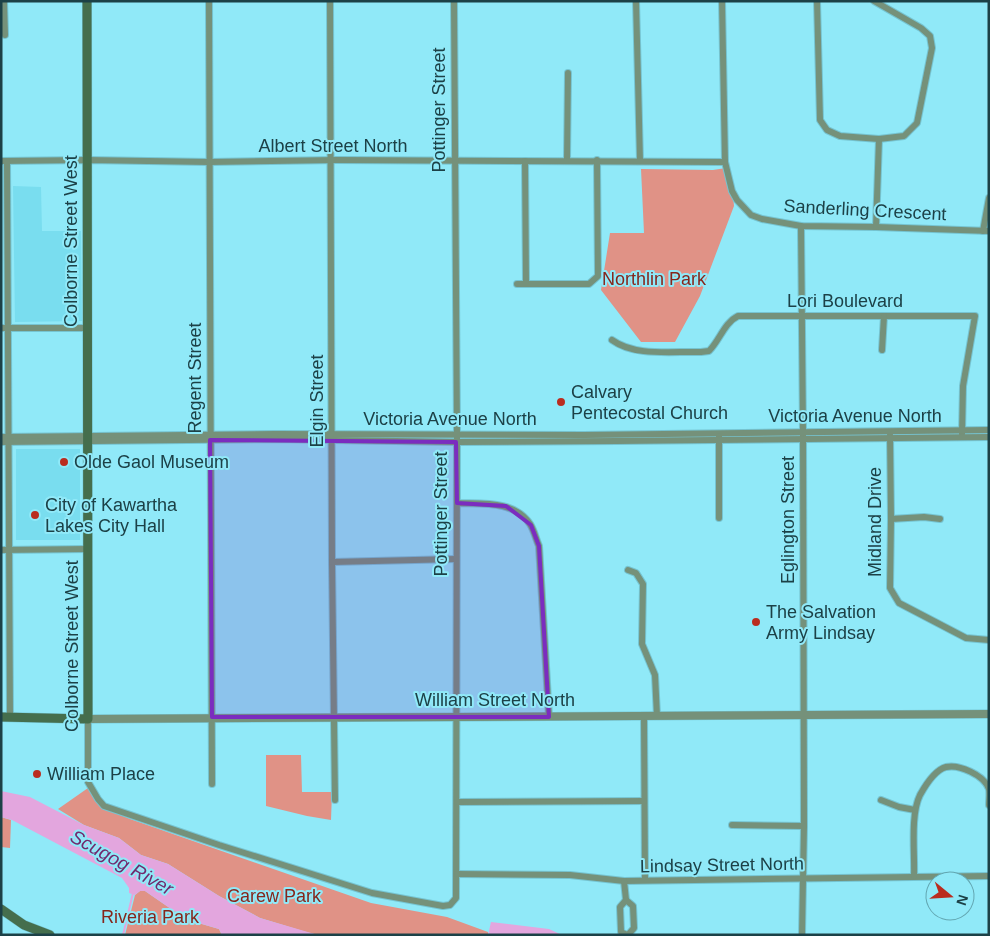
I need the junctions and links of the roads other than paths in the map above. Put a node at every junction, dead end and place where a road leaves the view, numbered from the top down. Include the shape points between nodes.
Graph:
1 (4, 1) edge
2 (87, 1) edge
3 (209, 1) edge
4 (330, 1) edge
5 (454, 1) edge
6 (636, 1) edge
7 (722, 1) edge
8 (817, 1) edge
9 (874, 1) edge
10 (5, 35) dead end
11 (568, 73) dead end
12 (879, 139) junction
13 (87, 160) junction
14 (567, 160) junction
15 (597, 160) junction
16 (4, 161) edge
17 (331, 161) junction
18 (454, 161) junction
19 (525, 161) junction
20 (640, 161) junction
21 (209, 162) junction
22 (725, 162) junction
23 (989, 198) edge
24 (801, 226) junction
25 (876, 227) junction
26 (986, 231) edge
27 (526, 283) junction
28 (517, 284) dead end
29 (802, 316) junction
30 (884, 316) junction
31 (4, 328) edge
32 (88, 328) junction
33 (612, 340) dead end
34 (882, 350) dead end
35 (989, 430) edge
36 (803, 432) junction
37 (618, 434) junction
38 (890, 434) junction
39 (962, 434) junction
40 (719, 436) junction
41 (989, 437) edge
42 (210, 438) junction
43 (332, 438) junction
44 (457, 438) junction
45 (4, 439) edge
46 (88, 439) junction
47 (802, 440) junction
48 (617, 442) junction
49 (457, 503) junction
50 (719, 518) dead end
51 (891, 519) junction
52 (940, 519) dead end
53 (88, 549) junction
54 (1, 550) edge
55 (10, 550) junction
56 (456, 559) junction
57 (332, 562) junction
58 (628, 570) dead end
59 (989, 640) edge
60 (989, 714) edge
61 (644, 716) junction
62 (657, 716) junction
63 (803, 716) junction
64 (6, 717) edge
65 (334, 717) junction
66 (456, 717) junction
67 (549, 717) junction
68 (88, 718) junction
69 (212, 718) junction
70 (212, 784) dead end
71 (335, 800) dead end
72 (881, 800) dead end
73 (644, 801) junction
74 (457, 802) junction
75 (989, 804) edge
76 (915, 810) junction
77 (732, 825) dead end
78 (804, 826) junction
79 (457, 874) junction
80 (914, 876) junction
81 (989, 876) edge
82 (803, 879) junction
83 (645, 880) junction
84 (624, 882) junction
85 (626, 900) junction
86 (450, 905) joint
87 (1, 908) edge
88 (50, 935) edge
89 (627, 935) edge
90 (802, 935) edge

1 - 10 street
2 - 13 main road, Colborne Street West
3 - 21 street, Regent Street
4 - 17 street, Elgin Street
5 - 18 street, Pottinger Street
6 - 20 street
7 - 22 street, Sanderling Crescent
8 - 12 street via 820,120 827,130 840,136
9 - 12 street via 921,28 930,36 932,48 917,123 904,136
11 - 14 street
12 - 25 street
13 - 16 street, Albert Street North
13 - 21 street, Albert Street North
13 - 32 main road, Colborne Street West
14 - 15 street, Albert Street North
14 - 19 street, Albert Street North
15 - 20 street, Albert Street North
15 - 27 street via 598,276 589,284
16 - 31 street
17 - 18 street, Albert Street North
17 - 21 street, Albert Street North
17 - 43 street, Elgin Street
18 - 19 street, Albert Street North
18 - 44 street, Pottinger Street
19 - 27 street
20 - 22 street, Albert Street North
21 - 42 street, Regent Street
22 - 24 street, Sanderling Crescent via 732,191 752,215
23 - 26 street
24 - 25 street, Sanderling Crescent
24 - 29 street, Eglington Street
25 - 26 street, Sanderling Crescent
27 - 28 street
29 - 30 street, Lori Boulevard
29 - 33 street, Lori Boulevard via 738,316 709,351 639,351
29 - 36 street, Eglington Street
30 - 34 street
30 - 39 street, Lori Boulevard via 975,316 963,386
31 - 32 street
31 - 45 street
32 - 46 main road, Colborne Street West
35 - 39 street, Victoria Avenue North
36 - 38 street, Victoria Avenue North
36 - 40 street, Victoria Avenue North
36 - 47 street, Eglington Street
37 - 40 street, Victoria Avenue North
37 - 44 street, Victoria Avenue North
37 - 48 street
38 - 39 street, Victoria Avenue North
38 - 47 street, Victoria Avenue North
38 - 51 street, Midland Drive
39 - 41 street, Victoria Avenue North
40 - 47 street, Victoria Avenue North
40 - 48 street, Victoria Avenue North
40 - 50 street
42 - 43 street, Victoria Avenue North
42 - 46 street, Victoria Avenue North
42 - 69 street, Regent Street
43 - 44 street, Victoria Avenue North
43 - 57 street, Elgin Street
44 - 48 street, Victoria Avenue North
44 - 49 street, Pottinger Street
45 - 46 street, Victoria Avenue North
45 - 55 street
46 - 53 main road, Colborne Street West
47 - 63 street, Eglington Street
49 - 56 street, Pottinger Street
49 - 67 street via 506,506 522,515 531,525 539,546
51 - 52 street
51 - 59 street, Midland Drive via 890,588 899,603 966,638
53 - 55 street
53 - 68 main road, Colborne Street West
54 - 55 street
55 - 64 street
56 - 57 street
56 - 66 street, Pottinger Street
57 - 65 street, Elgin Street
58 - 62 street via 636,573 643,584 642,644 655,675
60 - 63 street, William Street North
61 - 62 street, William Street North
61 - 67 street, William Street North
61 - 73 street
62 - 63 street, William Street North
63 - 78 street, Eglington Street
64 - 68 main road, William Street North
65 - 66 street, William Street North
65 - 69 street, William Street North
65 - 71 street, Elgin Street
66 - 67 street, William Street North
66 - 74 street, Pottinger Street
68 - 69 street, William Street North
68 - 86 street, Colborne Street West via 88,782 104,806 372,894
69 - 70 street, Regent Street
72 - 76 street
73 - 74 street
73 - 83 street
74 - 79 street, Pottinger Street
75 - 76 street via 989,789 982,780 955,767 944,767 933,776
76 - 80 street
77 - 78 street
78 - 82 street, Eglington Street
79 - 84 street, Lindsay Street North via 570,875
79 - 86 street, Pottinger Street via 456,898
80 - 81 street, Lindsay Street North
80 - 82 street, Lindsay Street North
82 - 83 street, Lindsay Street North
82 - 90 street, Eglington Street
83 - 84 street, Lindsay Street North
84 - 85 street
85 - 89 street via 620,907 622,932
85 - 89 street via 634,906 634,928
87 - 88 main road via 24,925

